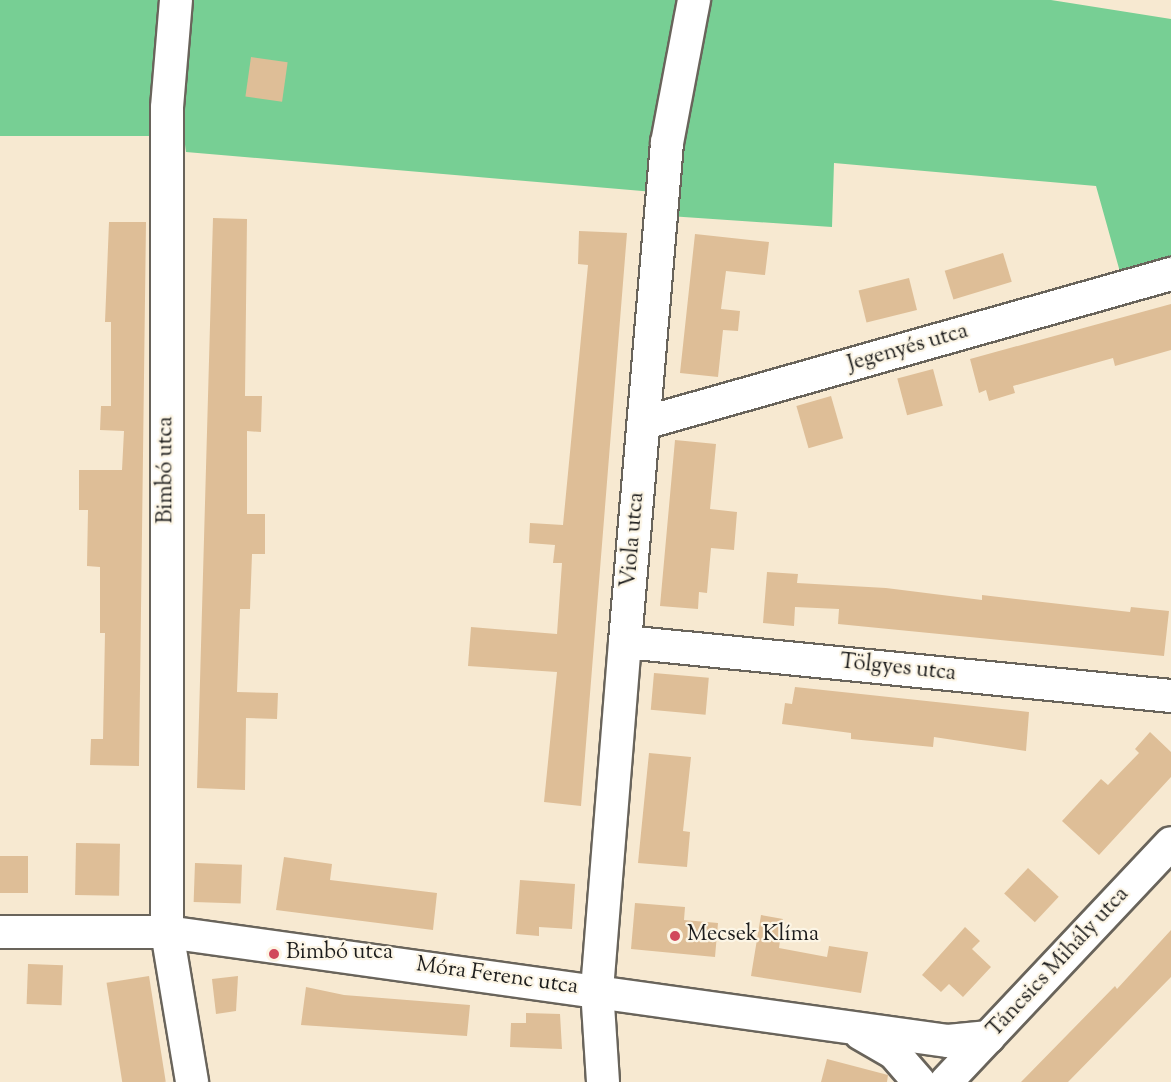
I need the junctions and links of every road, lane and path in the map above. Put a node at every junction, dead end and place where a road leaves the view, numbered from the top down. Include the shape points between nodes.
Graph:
1 (176, 0) edge
2 (694, 0) edge
3 (1171, 274) edge
4 (644, 423) junction
5 (625, 642) junction
6 (1171, 696) edge
7 (1171, 843) edge
8 (0, 932) edge
9 (166, 932) junction
10 (597, 990) junction
11 (850, 1028) junction
12 (989, 1037) junction
13 (192, 1082) edge
14 (603, 1082) edge
15 (919, 1082) edge
16 (946, 1082) edge

1 - 9 street, Bimbó utca via 167,108
2 - 4 street, Viola utca via 667,143
3 - 4 street, Jegenyés utca
4 - 5 street, Viola utca
5 - 6 street, Tölgyes utca
5 - 10 street, Viola utca
7 - 12 street, Táncsics Mihály utca
8 - 9 street, Móra Ferenc utca
9 - 10 street, Móra Ferenc utca
9 - 13 street, Bimbó utca
10 - 11 street, Móra Ferenc utca
10 - 14 street, Viola utca
11 - 12 street, Móra Ferenc utca via 948,1041
11 - 15 street, Móra Ferenc utca via 894,1053
12 - 16 street, Táncsics Mihály utca

